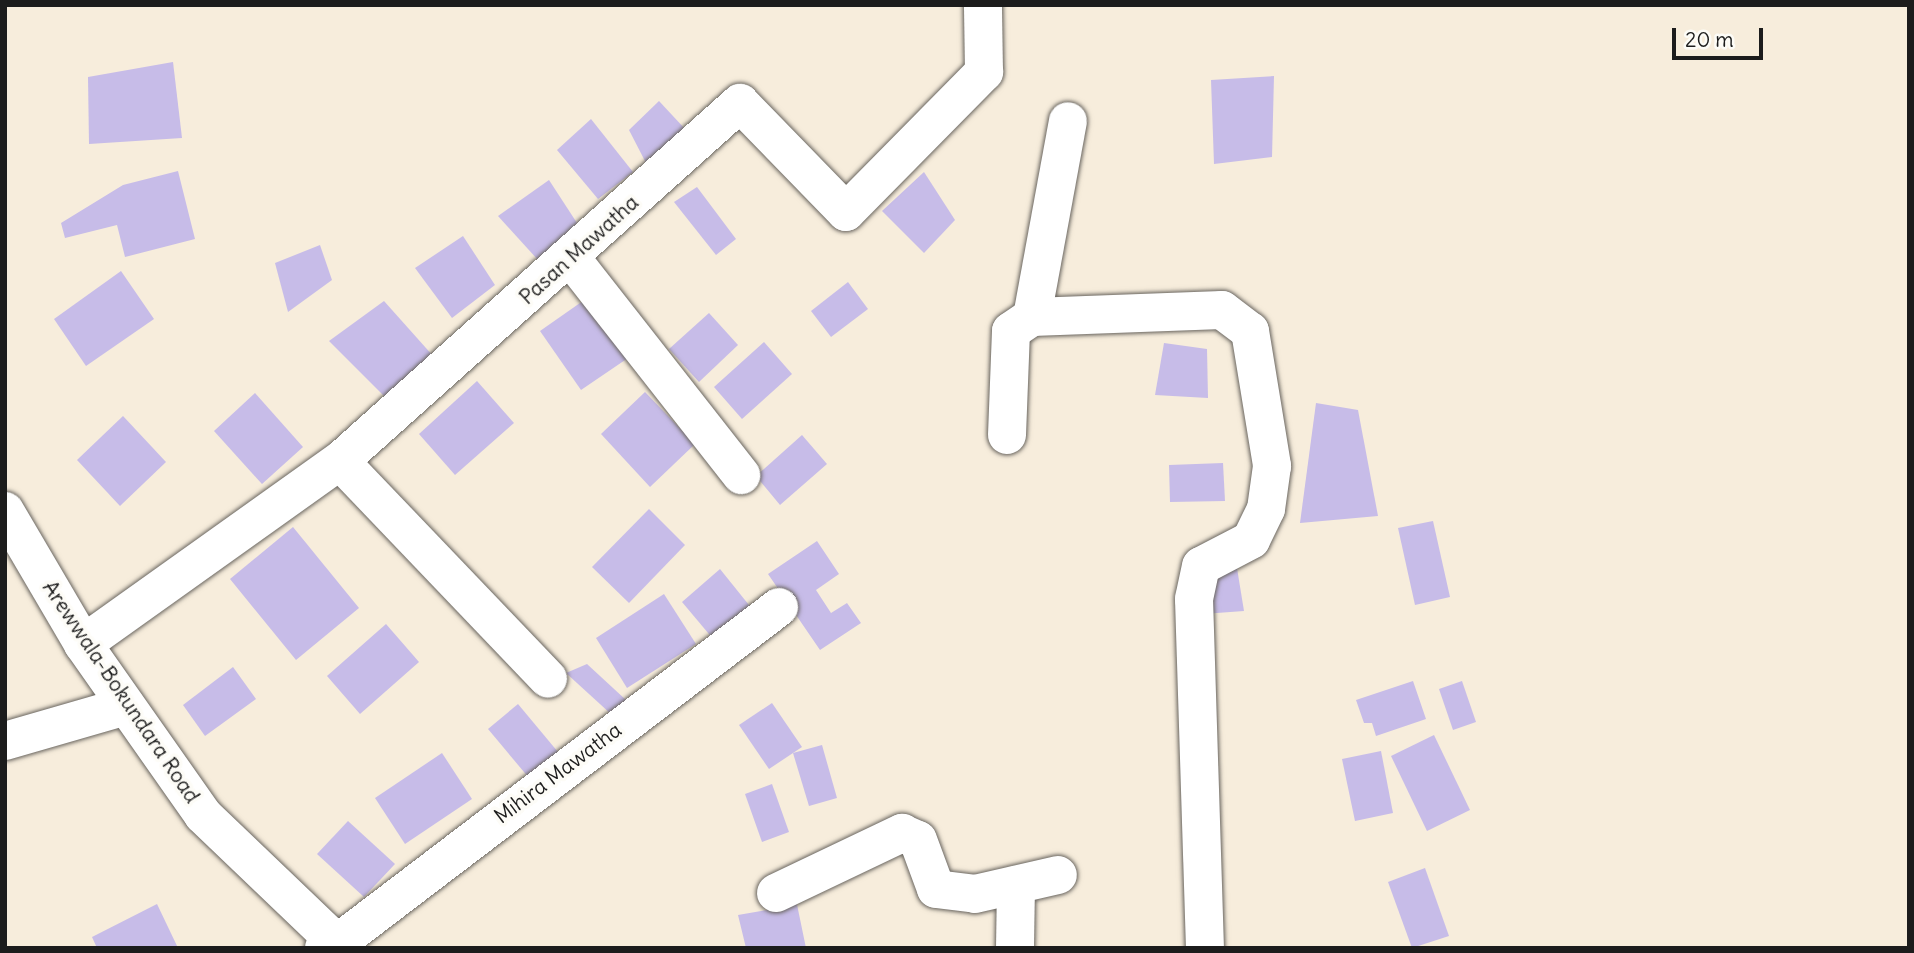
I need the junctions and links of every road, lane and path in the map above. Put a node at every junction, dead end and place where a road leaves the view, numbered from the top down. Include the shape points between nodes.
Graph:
1 (983, 5) edge
2 (1068, 121) dead end
3 (571, 258) junction
4 (1032, 317) junction
5 (1007, 435) dead end
6 (340, 461) junction
7 (741, 475) dead end
8 (11, 531) edge
9 (779, 607) dead end
10 (83, 644) junction
11 (548, 679) dead end
12 (126, 706) junction
13 (5, 741) edge
14 (1058, 875) dead end
15 (1016, 885) junction
16 (776, 893) dead end
17 (335, 946) edge
18 (1014, 948) edge
19 (1205, 948) edge

1 - 3 street, Pasan Mawatha via 984,72 846,212 740,103
2 - 4 street
3 - 6 street, Pasan Mawatha
3 - 7 street
4 - 5 street via 1012,331
4 - 19 street via 1222,310 1250,331 1272,466 1266,509 1251,540 1201,566 1194,599
6 - 10 street, Pasan Mawatha
6 - 11 street
8 - 10 street, Arewwala-Bokundara Road
9 - 17 street, Mihira Mawatha
10 - 12 street, Arewwala-Bokundara Road
12 - 13 street
12 - 17 street, Arewwala-Bokundara Road via 204,816
14 - 15 street
15 - 16 street via 975,894 936,889 918,840 902,833
15 - 18 street

